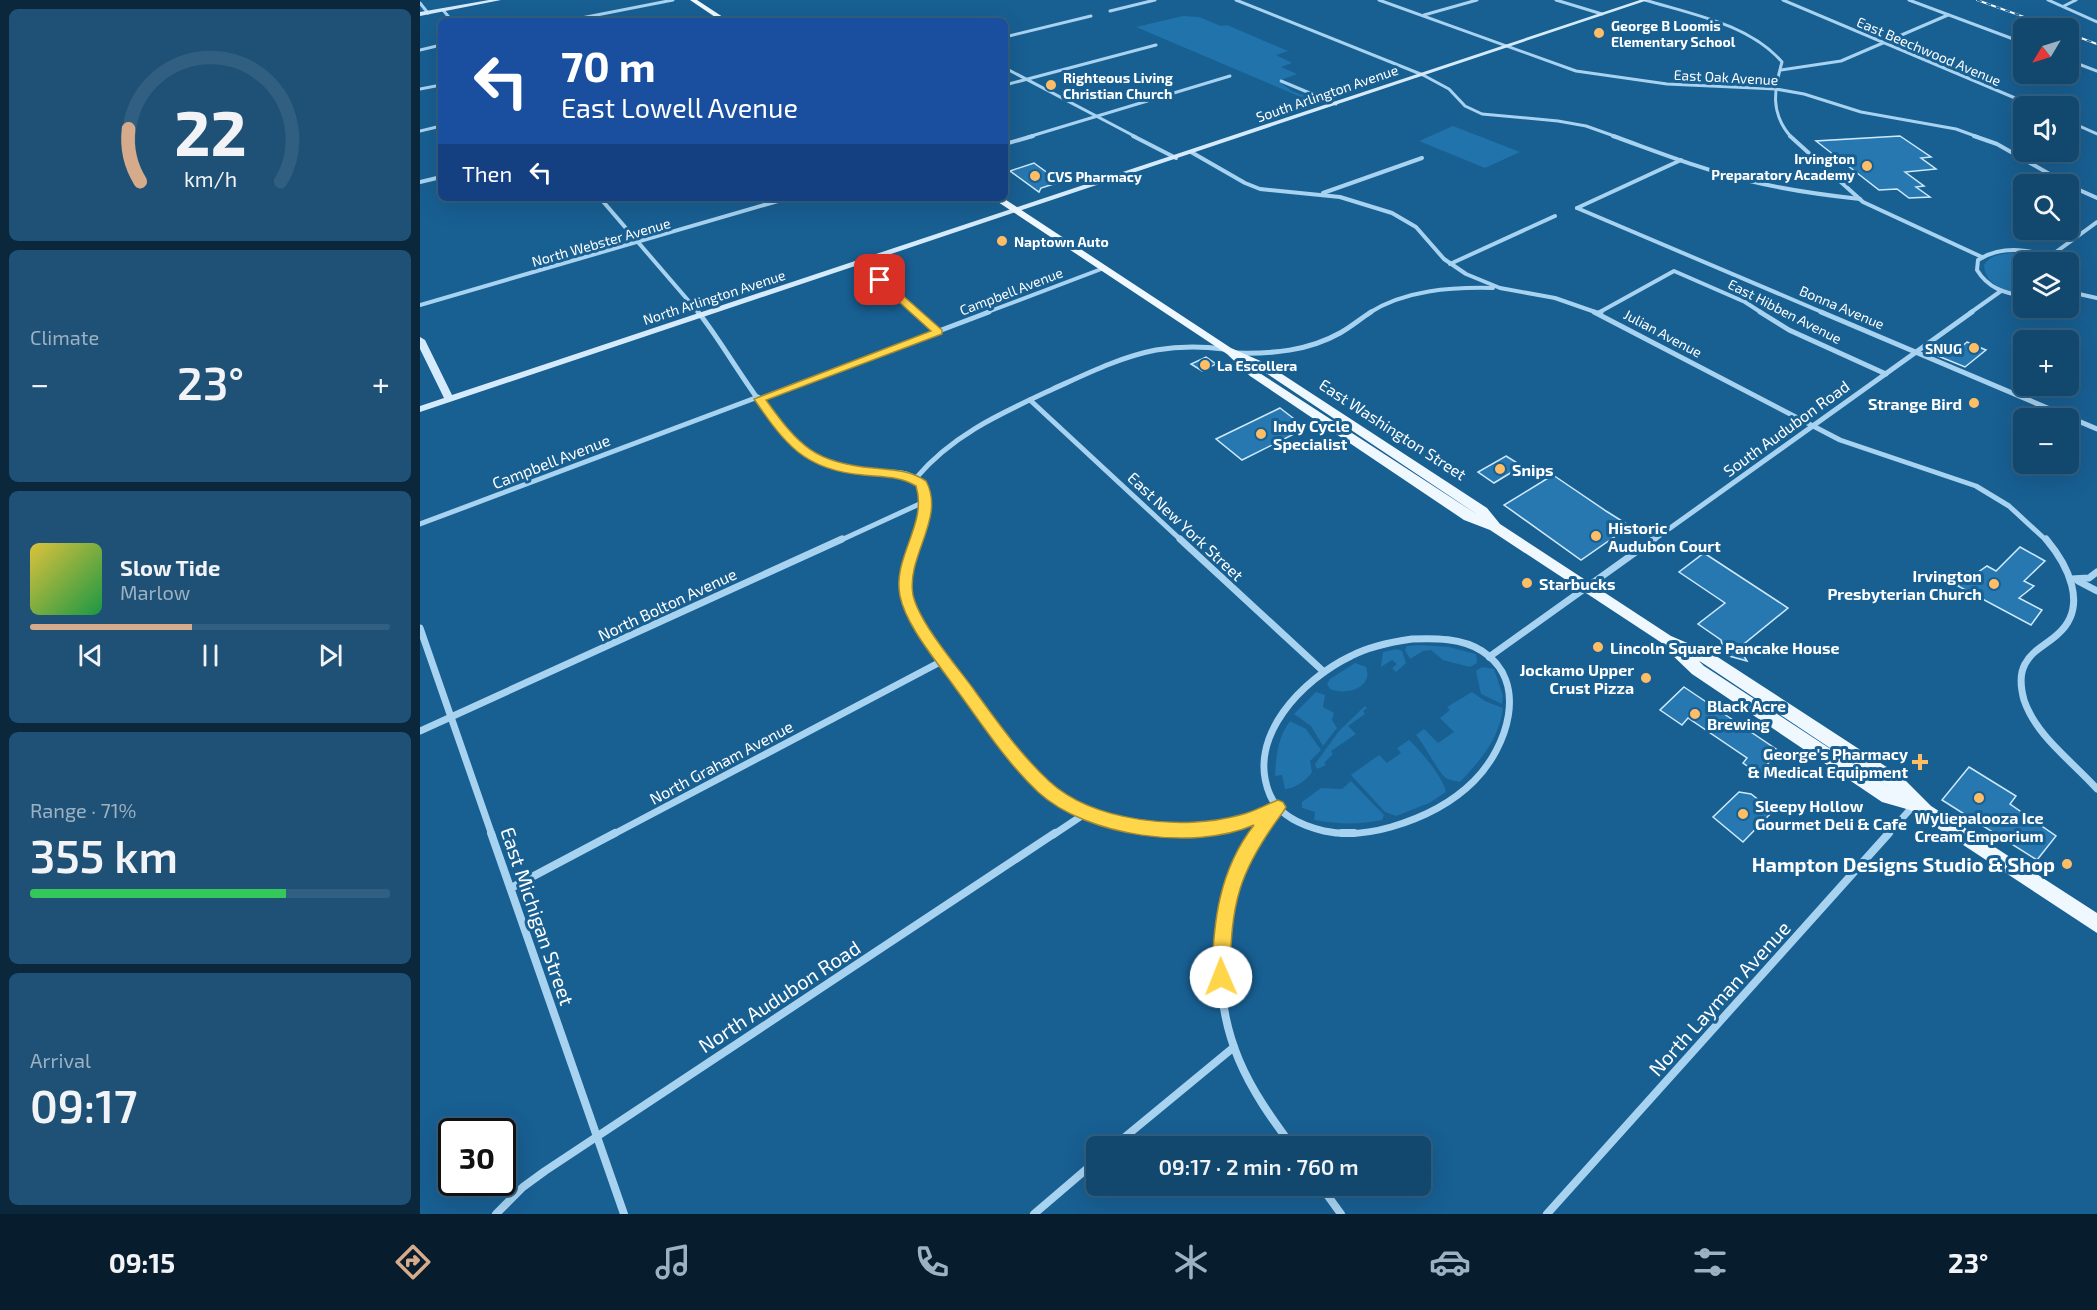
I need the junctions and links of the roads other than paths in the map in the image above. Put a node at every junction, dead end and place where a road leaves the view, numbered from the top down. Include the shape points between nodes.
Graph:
1 (498, 0) edge
2 (673, 0) edge
3 (693, 0) edge
4 (1155, 0) edge
5 (1236, 0) edge
6 (1379, 0) edge
7 (1477, 0) edge
8 (1556, 0) edge
9 (1645, 0) edge
10 (1783, 0) edge
11 (1910, 0) edge
12 (2048, 0) edge
13 (2076, 0) edge
14 (420, 3) edge
15 (2064, 6) junction
16 (442, 10) junction
17 (1110, 11) dead end
18 (428, 13) junction
19 (420, 14) edge
20 (1602, 14) junction
21 (1948, 15) junction
22 (1091, 16) dead end
23 (1423, 16) junction
24 (449, 18) edge
25 (581, 18) edge
26 (721, 18) edge
27 (2097, 22) edge
28 (1008, 36) edge
29 (2013, 39) edge
30 (1883, 42) junction
31 (1156, 45) dead end
32 (438, 46) edge
33 (1507, 46) junction
34 (420, 50) edge
35 (2079, 64) edge
36 (1008, 70) edge
37 (1781, 70) junction
38 (2097, 71) edge
39 (1423, 75) junction
40 (1230, 76) dead end
41 (1027, 79) junction
42 (1281, 81) dead end
43 (1008, 84) edge
44 (438, 86) edge
45 (420, 89) edge
46 (1774, 89) junction
47 (2013, 97) edge
48 (1336, 104) junction
49 (1097, 116) junction
50 (2079, 126) edge
51 (438, 127) edge
52 (420, 131) edge
53 (2097, 134) edge
54 (1008, 143) edge
55 (1191, 153) junction
56 (1176, 158) junction
57 (1422, 158) dead end
58 (1681, 160) junction
59 (2049, 174) edge
60 (438, 178) edge
61 (420, 182) edge
62 (2079, 190) edge
63 (1320, 195) junction
64 (2097, 198) edge
65 (1860, 200) junction
66 (603, 201) edge
67 (778, 201) edge
68 (1002, 201) edge
69 (1017, 211) junction
70 (1555, 216) dead end
71 (2097, 222) edge
72 (638, 242) junction
73 (2018, 252) edge
74 (2056, 252) edge
75 (1982, 257) junction
76 (861, 262) junction
77 (1450, 264) junction
78 (1104, 268) junction
79 (1500, 288) junction
80 (2001, 291) junction
81 (2013, 294) edge
82 (2079, 294) edge
83 (2097, 298) edge
84 (420, 305) edge
85 (1598, 313) junction
86 (701, 316) junction
87 (938, 332) junction
88 (420, 340) edge
89 (1230, 351) junction
90 (1916, 352) junction
91 (1886, 374) junction
92 (759, 398) junction
93 (449, 399) junction
94 (1030, 400) junction
95 (420, 409) edge
96 (1813, 426) junction
97 (2097, 429) edge
98 (916, 478) junction
99 (926, 501) junction
100 (420, 524) edge
101 (2097, 572) edge
102 (2071, 579) junction
103 (1587, 587) junction
104 (2097, 591) edge
105 (420, 628) edge
106 (1489, 657) junction
107 (944, 660) junction
108 (1324, 672) junction
109 (451, 717) junction
110 (420, 731) edge
111 (2097, 789) edge
112 (1915, 804) junction
113 (1278, 807) junction
114 (1086, 813) junction
115 (511, 888) junction
116 (2097, 924) edge
117 (1234, 1047) junction
118 (1126, 1136) edge
119 (1285, 1136) edge
120 (596, 1137) junction
121 (1086, 1170) edge
122 (1328, 1196) edge
123 (496, 1214) edge
124 (624, 1214) edge
125 (1034, 1214) edge
126 (1341, 1214) edge
127 (1547, 1214) edge

1 - 16 main road
2 - 25 street
3 - 26 main road
4 - 17 street
5 - 39 street
6 - 23 street, East Oak Avenue
7 - 23 street
8 - 20 street
9 - 20 main road, South Arlington Avenue
9 - 37 street via 1718,23 1767,46 1782,61
10 - 30 street, East Beechwood Avenue
11 - 21 street
12 - 15 street
13 - 15 street
14 - 18 street
15 - 27 street
16 - 18 main road
16 - 24 street
18 - 19 main road
20 - 33 main road, South Arlington Avenue
21 - 29 street
21 - 30 street
22 - 28 street
23 - 33 street, East Oak Avenue
30 - 37 street via 1837,63
30 - 47 street, East Beechwood Avenue
31 - 41 street
32 - 34 street
33 - 39 main road, South Arlington Avenue
33 - 46 street, East Oak Avenue via 1598,76 1697,87
35 - 38 street
36 - 41 street
37 - 46 street
39 - 48 main road, South Arlington Avenue
39 - 58 street via 1479,113 1586,126
40 - 49 street
41 - 43 street
41 - 49 street
42 - 48 street
44 - 45 street
46 - 59 street, East Oak Avenue via 1801,93 1861,112 1963,131 1997,144
46 - 65 street via 1778,115 1788,134
48 - 55 main road, South Arlington Avenue
49 - 54 street
49 - 56 street
50 - 53 street
51 - 52 street
55 - 56 main road, South Arlington Avenue
55 - 63 street, Julian Avenue via 1254,187
56 - 69 main road, South Arlington Avenue
57 - 63 street
58 - 65 street via 1776,188
58 - 90 street, Bonna Avenue via 1577,208
60 - 61 street
62 - 64 street, East Oak Avenue
63 - 77 street, Julian Avenue via 1363,202 1398,216 1425,235
65 - 75 street
66 - 72 street
67 - 72 street, North Webster Avenue
68 - 69 main road, East Washington Street
69 - 76 main road, North Arlington Avenue
69 - 78 main road, East Washington Street
70 - 77 street
71 - 74 street
72 - 84 street, North Webster Avenue
72 - 86 street
73 - 75 street via 1996,252
75 - 80 street via 1977,266 1979,274
76 - 86 main road, North Arlington Avenue
76 - 87 street
77 - 79 street, Julian Avenue
78 - 87 street, Campbell Avenue
78 - 89 main road, East Washington Street
79 - 85 street, Julian Avenue via 1555,298
79 - 89 street via 1458,287 1420,292 1376,308 1317,344 1290,350
80 - 81 street
80 - 90 street, South Audubon Road
82 - 83 street
85 - 91 street, East Hibben Avenue via 1674,271 1745,302 1790,330
85 - 96 street, Julian Avenue
86 - 92 street
86 - 93 main road, North Arlington Avenue
87 - 92 street, Campbell Avenue
88 - 93 main road
89 - 94 street via 1187,347 1134,355
89 - 103 main road, East Washington Street via 1261,365 1482,510 1496,527
90 - 91 street, South Audubon Road
90 - 97 street, Bonna Avenue
91 - 96 street, South Audubon Road
92 - 98 street via 790,440 821,462
92 - 100 street, Campbell Avenue
93 - 95 main road, North Arlington Avenue
94 - 98 street via 960,436
94 - 108 street, East New York Street
96 - 102 street, Julian Avenue via 1862,449 1943,472 1992,495 2042,532 2062,558
96 - 103 street, South Audubon Road
98 - 99 street via 924,488
99 - 107 street via 906,567 906,590 916,620
99 - 109 street, North Bolton Avenue
101 - 102 street via 2089,578
102 - 104 street
102 - 111 street via 2074,605 2069,621 2028,658 2021,684 2036,722
103 - 106 street, South Audubon Road
103 - 112 main road, East Washington Street via 1666,640 1698,670 1758,710 1888,796
105 - 109 street, East Michigan Street
106 - 108 street via 1462,643 1412,639 1358,653
106 - 113 street via 1507,681 1507,725 1490,762 1453,799 1416,819 1358,833 1311,827 1292,820
107 - 114 street via 1027,771 1056,796
107 - 115 street, North Graham Avenue
108 - 113 street via 1289,706 1266,747 1264,779
109 - 110 street, North Bolton Avenue
109 - 115 street, East Michigan Street
112 - 116 main road, East Washington Street
112 - 127 street, North Layman Avenue
113 - 114 street via 1242,822 1180,830 1142,828
113 - 117 street via 1244,854 1226,903 1220,960
114 - 120 street, North Audubon Road
115 - 120 street, East Michigan Street
117 - 118 street
117 - 119 street via 1261,1102
120 - 123 street, North Audubon Road via 529,1183
120 - 124 street, East Michigan Street
121 - 125 street
122 - 126 street

